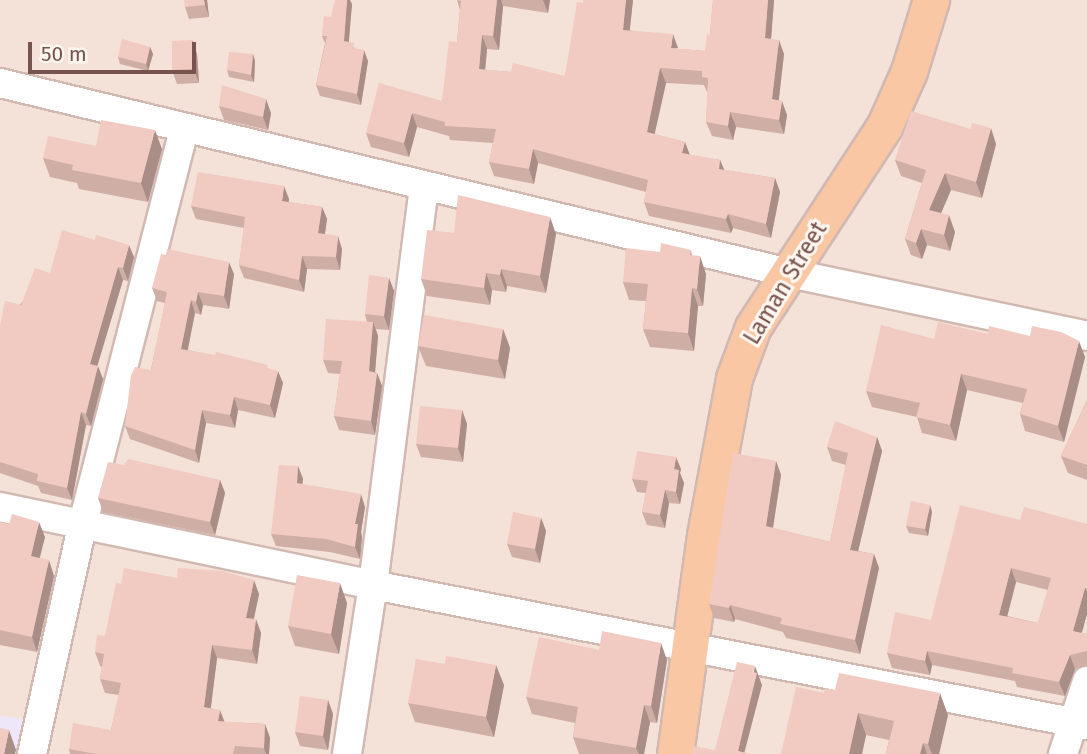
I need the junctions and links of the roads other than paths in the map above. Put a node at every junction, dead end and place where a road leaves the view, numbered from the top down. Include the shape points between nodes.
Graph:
1 (931, 0) edge
2 (0, 83) edge
3 (184, 130) junction
4 (424, 187) junction
5 (789, 273) junction
6 (1087, 336) edge
7 (0, 508) edge
8 (83, 523) junction
9 (373, 585) junction
10 (690, 645) junction
11 (1087, 681) edge
12 (1080, 724) edge
13 (32, 754) edge
14 (347, 754) edge
15 (675, 754) edge
16 (1063, 754) edge

1 - 5 main road, Laman Street via 909,71 885,125
2 - 3 street
3 - 4 street
3 - 8 street
4 - 5 street
4 - 9 street
5 - 6 street
5 - 10 main road, Laman Street via 753,327 734,378
7 - 8 street
8 - 9 street
8 - 13 street
9 - 10 street
9 - 14 street
10 - 12 street
10 - 15 main road, Laman Street
11 - 12 street
12 - 16 street

